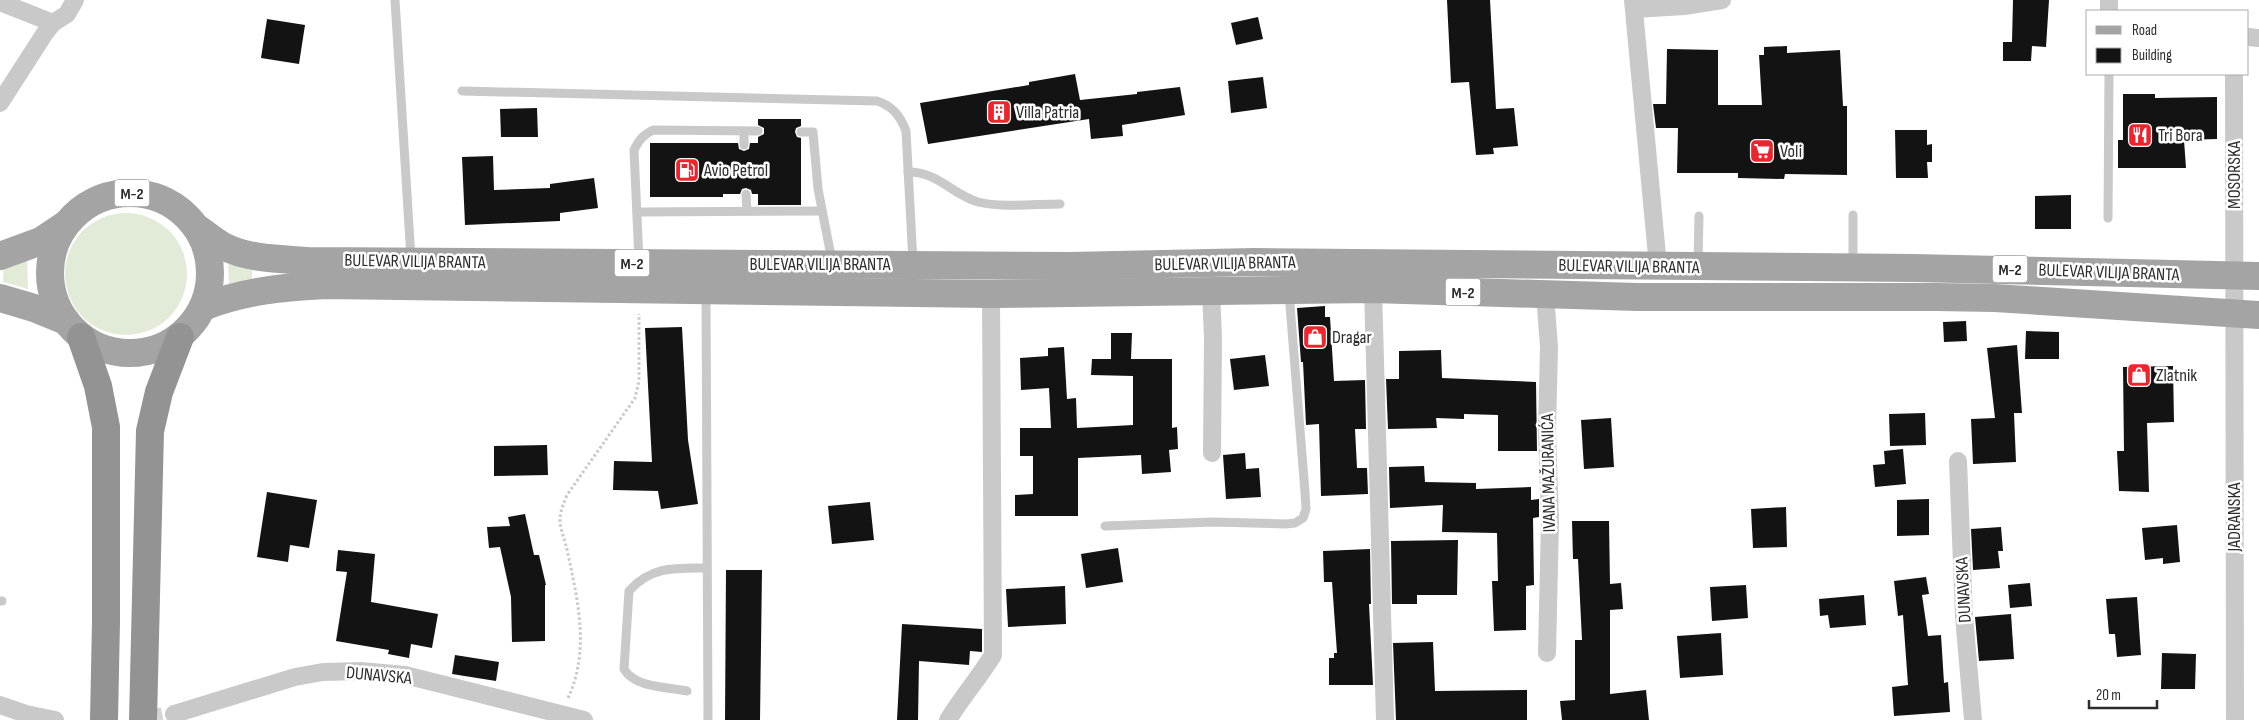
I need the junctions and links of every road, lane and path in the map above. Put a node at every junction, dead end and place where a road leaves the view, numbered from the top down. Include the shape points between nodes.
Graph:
1 (75, 0) edge
2 (395, 0) edge
3 (1722, 0) edge
4 (0, 2) edge
5 (1634, 5) edge
6 (53, 24) junction
7 (2109, 75) edge
8 (2234, 75) edge
9 (462, 91) dead end
10 (0, 103) edge
11 (744, 131) junction
12 (758, 131) dead end
13 (801, 132) dead end
14 (744, 145) dead end
15 (908, 172) junction
16 (746, 194) dead end
17 (1060, 204) dead end
18 (821, 211) junction
19 (637, 212) junction
20 (747, 212) junction
21 (1853, 215) dead end
22 (1699, 216) dead end
23 (2108, 218) dead end
24 (65, 225) junction
25 (197, 228) junction
26 (0, 256) edge
27 (411, 262) junction
28 (832, 264) junction
29 (913, 265) junction
30 (1658, 266) junction
31 (1698, 266) junction
32 (1853, 268) junction
33 (639, 276) junction
34 (2246, 276) edge
35 (706, 290) junction
36 (1373, 290) junction
37 (1288, 291) junction
38 (1210, 292) junction
39 (991, 294) junction
40 (1544, 294) junction
41 (0, 298) edge
42 (203, 307) junction
43 (2246, 314) edge
44 (74, 329) junction
45 (180, 337) junction
46 (1212, 452) dead end
47 (1958, 461) dead end
48 (1105, 526) dead end
49 (707, 568) junction
50 (1547, 653) dead end
51 (687, 691) dead end
52 (0, 705) edge
53 (174, 714) tunnel mouth
54 (562, 715) junction
55 (55, 720) edge
56 (104, 720) edge
57 (143, 720) edge
58 (584, 720) edge
59 (708, 720) edge
60 (948, 720) edge
61 (1385, 720) edge
62 (1973, 720) edge
63 (2235, 720) edge

1 - 6 street via 67,14
2 - 27 lane
3 - 5 street via 1684,6
4 - 6 street
5 - 30 street
6 - 10 street
7 - 23 lane
8 - 34 street, MOSORSKA
9 - 15 lane via 877,101 892,108 906,131
11 - 12 lane
11 - 14 lane
11 - 19 lane via 653,130 645,134 634,150
13 - 18 lane via 812,132
15 - 17 lane via 934,177 977,202
15 - 29 lane
16 - 20 lane
18 - 20 lane
18 - 28 lane
19 - 20 lane
19 - 33 lane
21 - 32 lane
22 - 31 lane
24 - 25 main road, M-2 via 98,199 132,192 166,201 178,208
24 - 26 main road, M-2 via 41,241
24 - 44 main road, M-2 via 52,252 50,266 53,295
25 - 27 main road, BULEVAR VILIJA BRANTA / M-2 via 224,246 260,256 308,261
25 - 42 main road, M-2 via 211,267 210,288
27 - 33 main road, BULEVAR VILIJA BRANTA / M-2
28 - 29 main road, BULEVAR VILIJA BRANTA / M-2
28 - 33 main road, BULEVAR VILIJA BRANTA / M-2
29 - 30 main road, BULEVAR VILIJA BRANTA / M-2 via 1255,262
30 - 31 main road, BULEVAR VILIJA BRANTA / M-2
31 - 32 main road, BULEVAR VILIJA BRANTA / M-2
32 - 34 main road, BULEVAR VILIJA BRANTA / M-2
33 - 35 main road, BULEVAR VILIJA BRANTA / M-2
33 - 42 main road, BULEVAR VILIJA BRANTA / M-2 via 288,286 244,293
33 - 54 path via 639,381 635,398 567,495 560,512 559,525 582,635 573,687
34 - 43 street, MOSORSKA
35 - 39 main road, BULEVAR VILIJA BRANTA / M-2
35 - 49 lane
36 - 37 main road, BULEVAR VILIJA BRANTA / M-2
36 - 40 main road, BULEVAR VILIJA BRANTA / M-2
36 - 61 street
37 - 38 main road, BULEVAR VILIJA BRANTA / M-2
37 - 48 lane via 1305,492 1303,518 1286,524 1213,522
38 - 39 main road, BULEVAR VILIJA BRANTA / M-2
38 - 46 street
39 - 60 street via 993,655
40 - 43 main road, BULEVAR VILIJA BRANTA / M-2 via 1996,298
40 - 50 street, IVANA MAŽURANIĆA via 1549,348
41 - 44 main road, M-2 via 34,308
42 - 45 main road, M-2
43 - 63 street, JADRANSKA
44 - 45 main road, M-2 via 105,349 131,354 157,349
44 - 56 highway via 98,386 106,427
45 - 57 highway via 159,392 150,431
47 - 62 street, DUNAVSKA via 1964,616
49 - 51 lane via 670,568 647,575 628,590 624,669 637,681
49 - 59 lane
52 - 55 street
53 - 54 street, DUNAVSKA via 295,677 361,671 404,675
54 - 58 street, DUNAVSKA

